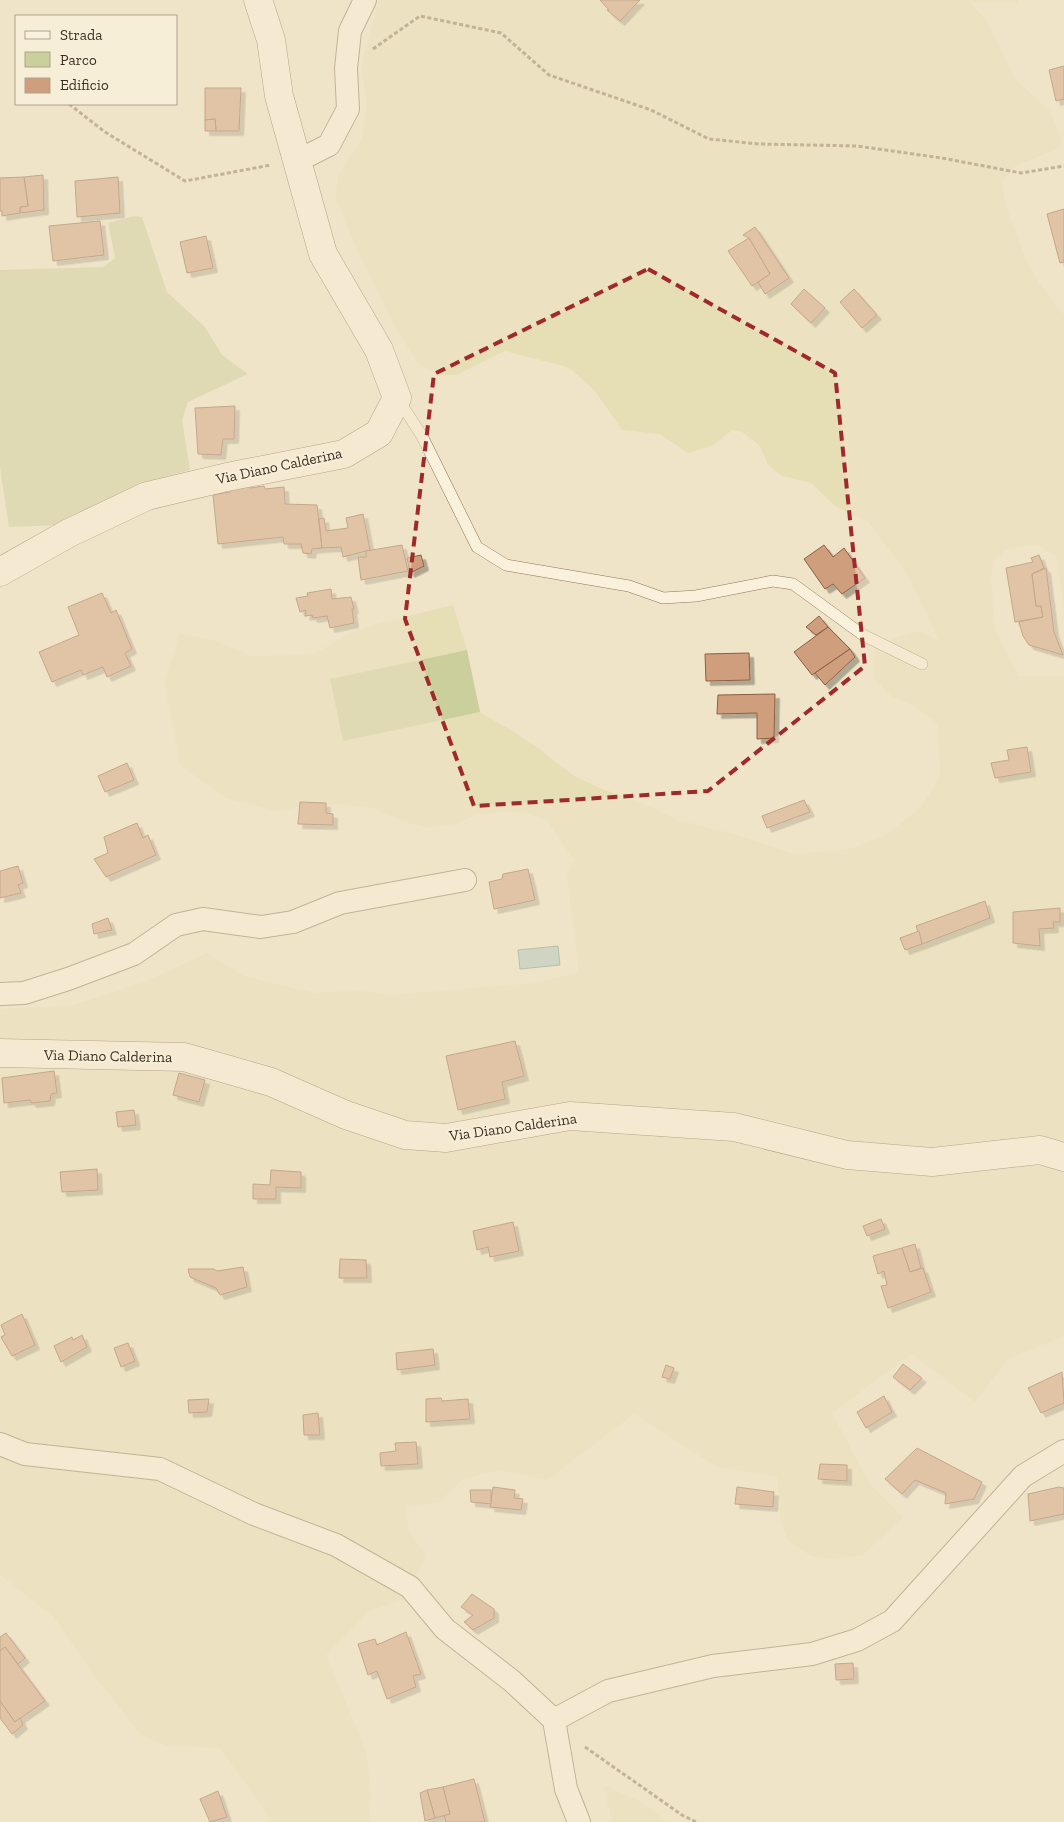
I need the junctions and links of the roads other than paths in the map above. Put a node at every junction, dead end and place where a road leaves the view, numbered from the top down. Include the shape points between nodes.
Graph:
1 (258, 0) edge
2 (365, 0) edge
3 (297, 161) junction
4 (397, 398) junction
5 (0, 572) edge
6 (922, 664) dead end
7 (465, 880) dead end
8 (0, 994) edge
9 (0, 1053) edge
10 (1064, 1157) edge
11 (0, 1444) edge
12 (1064, 1451) edge
13 (554, 1720) junction
14 (580, 1822) edge

1 - 3 main road
2 - 3 street via 350,31 346,68 348,109 329,145
3 - 4 main road via 323,254 379,350
4 - 5 main road, Via Diano Calderina via 379,433 344,454 147,496 69,533
4 - 6 lane via 422,436 477,546 506,565 629,586 663,598 696,596 773,581 793,584 863,635
7 - 8 street via 340,903 293,922 260,927 203,919 176,925 126,957 24,993
9 - 10 main road, Via Diano Calderina via 184,1057 271,1082 346,1115 405,1135 446,1138 570,1116 734,1127 847,1155 913,1161 932,1162 1040,1150
11 - 13 street via 26,1454 160,1469 254,1514 336,1545 410,1587 445,1629 512,1681
12 - 13 street via 1022,1476 892,1621 858,1640 812,1654 713,1666 608,1691
13 - 14 street via 566,1789

